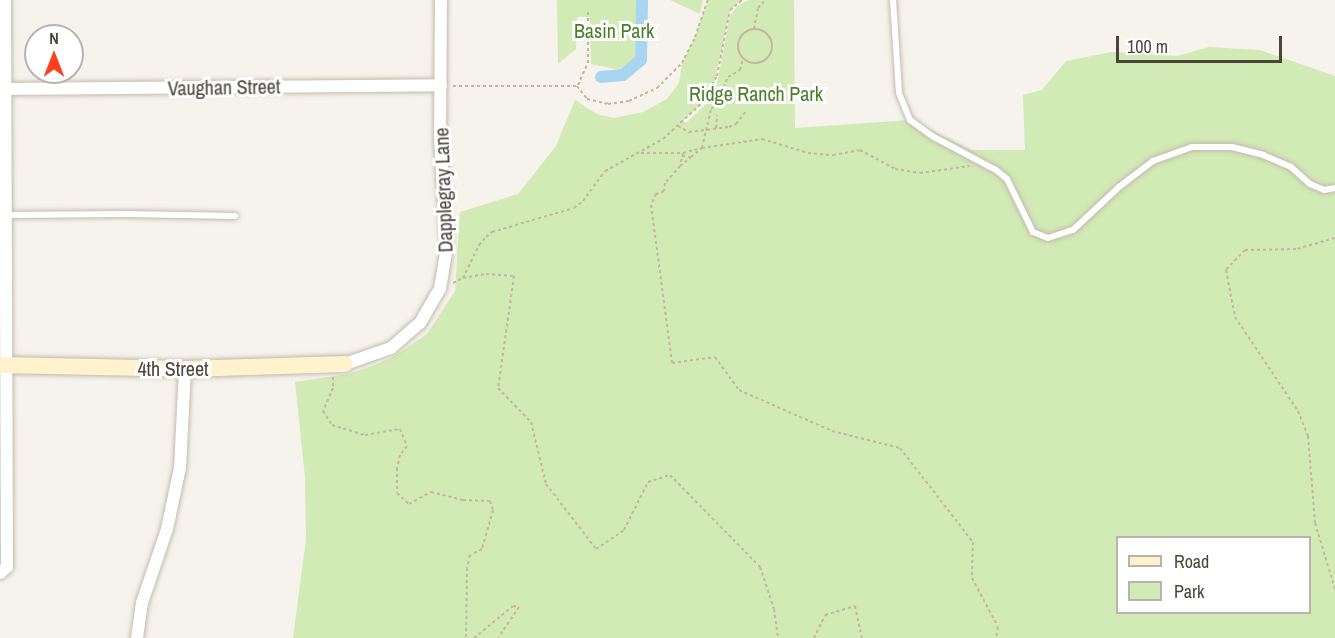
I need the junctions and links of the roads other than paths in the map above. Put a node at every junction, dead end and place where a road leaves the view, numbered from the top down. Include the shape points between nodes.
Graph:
1 (5, 0) edge
2 (441, 0) edge
3 (893, 0) edge
4 (441, 86) junction
5 (7, 89) junction
6 (1335, 188) edge
7 (6, 215) junction
8 (235, 216) dead end
9 (340, 364) joint
10 (2, 365) edge
11 (185, 369) junction
12 (0, 573) edge
13 (137, 638) edge

1 - 5 street
2 - 4 street, Dapplegray Lane
3 - 6 lane via 898,93 910,120 1007,179 1033,232 1048,238 1073,230 1119,186 1153,161 1192,147 1233,147 1263,155 1291,167 1310,184 1324,190
4 - 5 street, Vaughan Street
4 - 9 street, Dapplegray Lane via 447,247 440,289 420,323 391,348
5 - 7 street
7 - 8 lane
7 - 10 street
9 - 11 street, 4th Street
10 - 11 street, 4th Street
10 - 12 street via 7,567
11 - 13 street via 180,468 167,529 142,603

